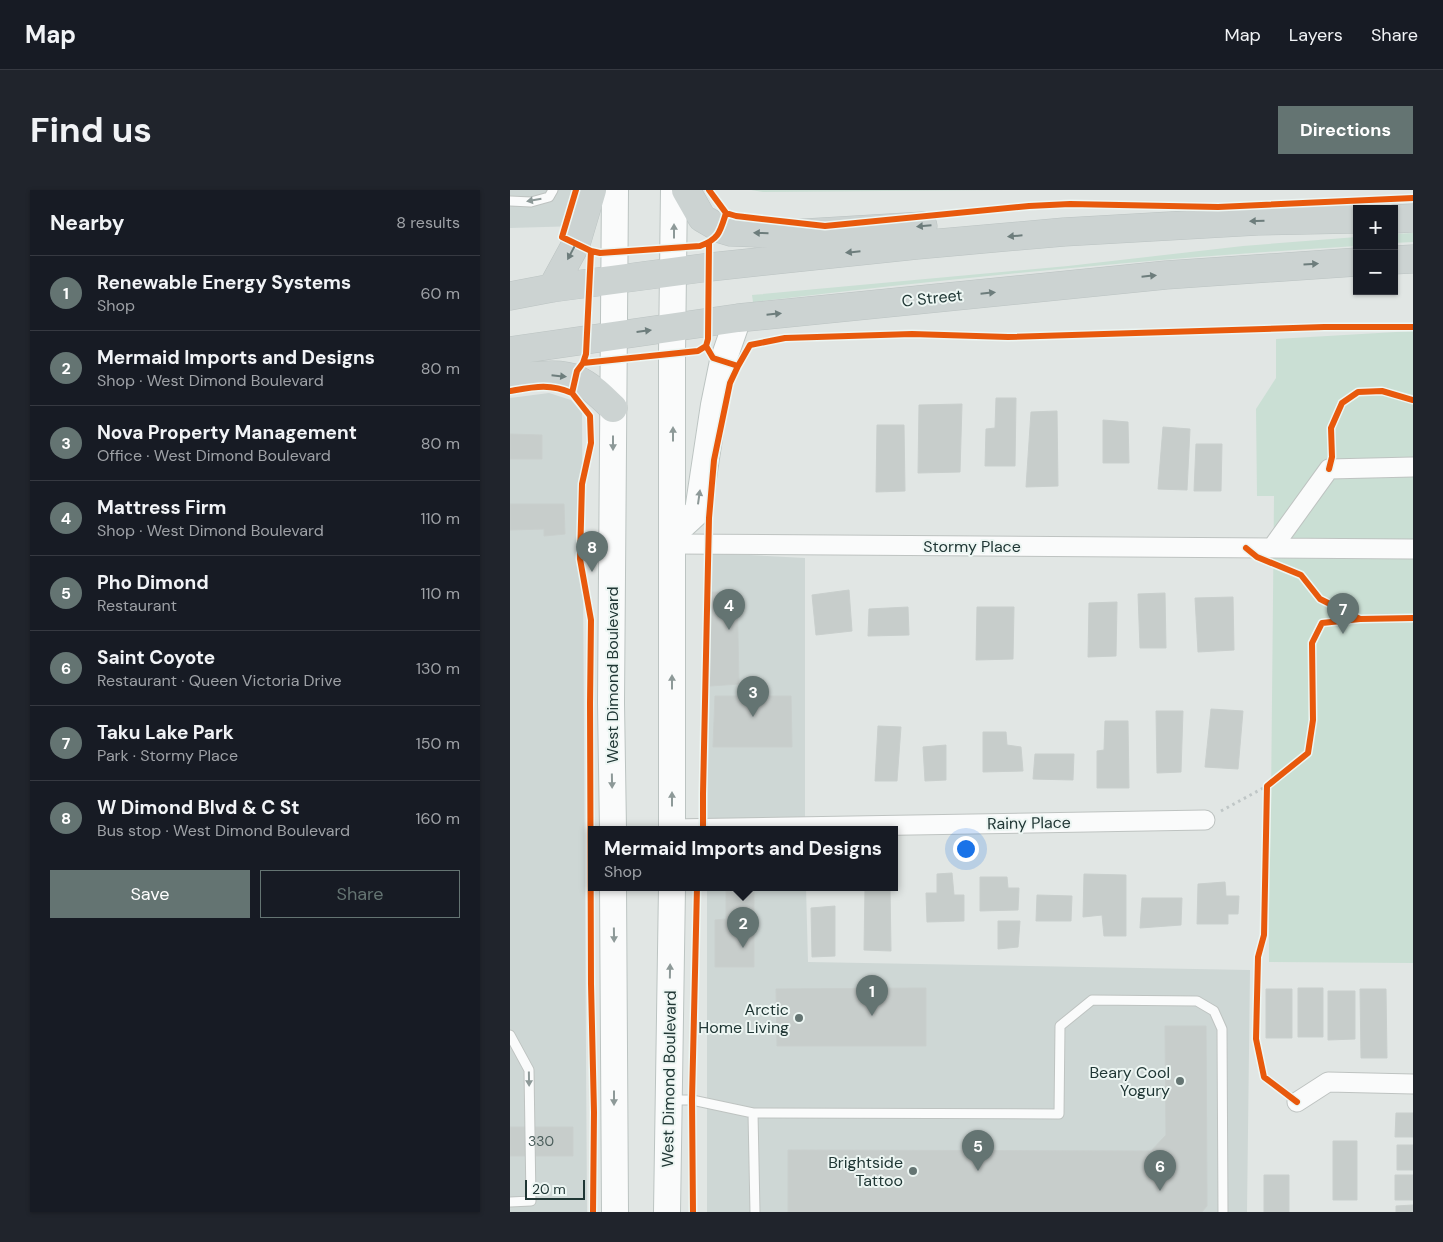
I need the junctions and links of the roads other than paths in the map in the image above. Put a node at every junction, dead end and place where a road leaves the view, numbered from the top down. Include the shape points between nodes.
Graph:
1 (553, 190) edge
2 (592, 190) edge
3 (615, 190) edge
4 (674, 190) edge
5 (686, 190) edge
6 (510, 201) edge
7 (1398, 218) edge
8 (1413, 218) edge
9 (1353, 219) edge
10 (1146, 227) junction
11 (1413, 259) edge
12 (1398, 260) edge
13 (1353, 262) edge
14 (674, 272) junction
15 (615, 281) junction
16 (552, 288) junction
17 (510, 296) edge
18 (738, 318) junction
19 (673, 328) junction
20 (614, 335) junction
21 (510, 352) edge
22 (510, 378) edge
23 (613, 408) junction
24 (1413, 468) edge
25 (672, 540) junction
26 (1272, 548) junction
27 (1413, 549) edge
28 (1205, 820) road end
29 (613, 826) edge
30 (672, 826) edge
31 (850, 826) edge
32 (613, 891) edge
33 (672, 891) edge
34 (510, 1035) edge
35 (1413, 1084) edge
36 (668, 1100) junction
37 (1297, 1102) dead end
38 (753, 1114) junction
39 (510, 1202) edge
40 (615, 1212) edge
41 (667, 1212) edge
42 (756, 1212) edge
43 (1223, 1212) edge

1 -> 6 lane via 549,197 531,202
2 -> 16 main road via 576,244
3 - 15 main road, West Dimond Boulevard
14 -> 4 main road
10 -> 5 main road via 1064,214 906,228 798,233 731,232 702,218
7 - 8 main road
9 -> 10 main road
10 -> 14 main road via 917,245
11 - 12 main road
18 -> 13 main road, C Street via 1166,275
14 - 15 main road
14 - 19 main road
15 - 16 main road
15 - 20 main road, West Dimond Boulevard
16 - 17 main road
18 - 19 main road, C Street
25 -> 18 main road via 698,511 723,361
20 -> 19 main road, C Street
25 -> 19 main road
20 - 21 main road, C Street
20 - 23 main road, West Dimond Boulevard
22 -> 23 main road via 552,375 576,378
23 -> 29 main road, West Dimond Boulevard
24 - 26 street via 1329,469
25 - 26 street, Stormy Place
30 -> 25 main road
26 - 27 street, Stormy Place
28 - 31 street, Rainy Place
32 -> 40 main road
36 -> 33 main road, West Dimond Boulevard
34 -> 39 lane via 529,1070 530,1201
35 - 37 street via 1328,1082
36 - 38 lane via 692,1100
36 - 41 main road, West Dimond Boulevard
38 - 42 lane
38 - 43 lane via 1058,1114 1060,1026 1092,1000 1198,1001 1214,1011 1222,1029

